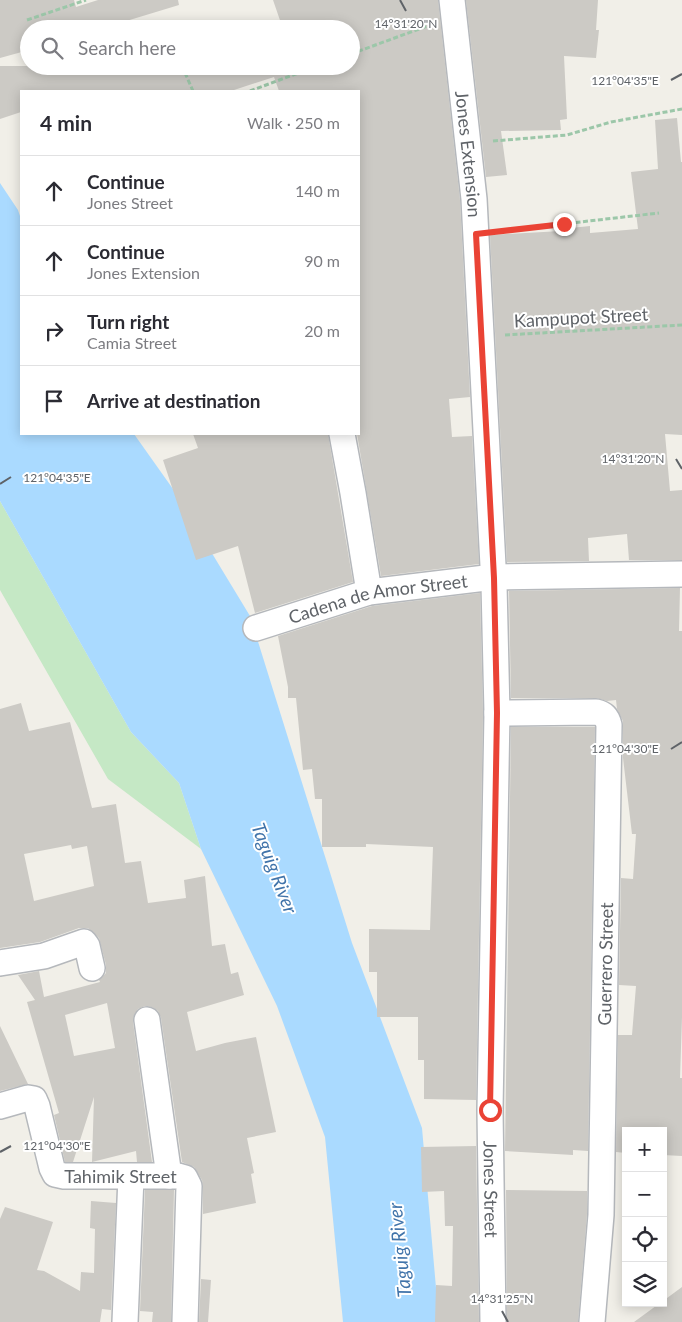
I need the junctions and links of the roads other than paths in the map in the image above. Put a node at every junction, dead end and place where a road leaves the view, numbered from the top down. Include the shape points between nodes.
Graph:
1 (453, 8) edge
2 (342, 435) edge
3 (682, 574) edge
4 (494, 578) junction
5 (369, 592) junction
6 (256, 628) dead end
7 (497, 713) junction
8 (0, 963) edge
9 (92, 968) dead end
10 (147, 1020) dead end
11 (0, 1106) edge
12 (169, 1176) junction
13 (131, 1177) junction
14 (125, 1322) edge
15 (186, 1322) edge
16 (493, 1322) edge
17 (592, 1322) edge

1 - 4 street, Jones Extension via 474,199
2 - 5 street
3 - 4 street, Cadena de Amor Street
4 - 5 street, Cadena de Amor Street
4 - 7 street, Jones Street
5 - 6 street, Cadena de Amor Street
7 - 16 street, Jones Street via 490,1110
7 - 17 street, Guerrero Street via 596,712 607,718 609,725 601,1216
8 - 9 street via 44,956 84,942
10 - 12 street
11 - 13 street, Tahimik Street via 34,1099 56,1174
12 - 13 street, Tahimik Street
12 - 15 street, Tahimik Street via 185,1178 189,1186
13 - 14 street

